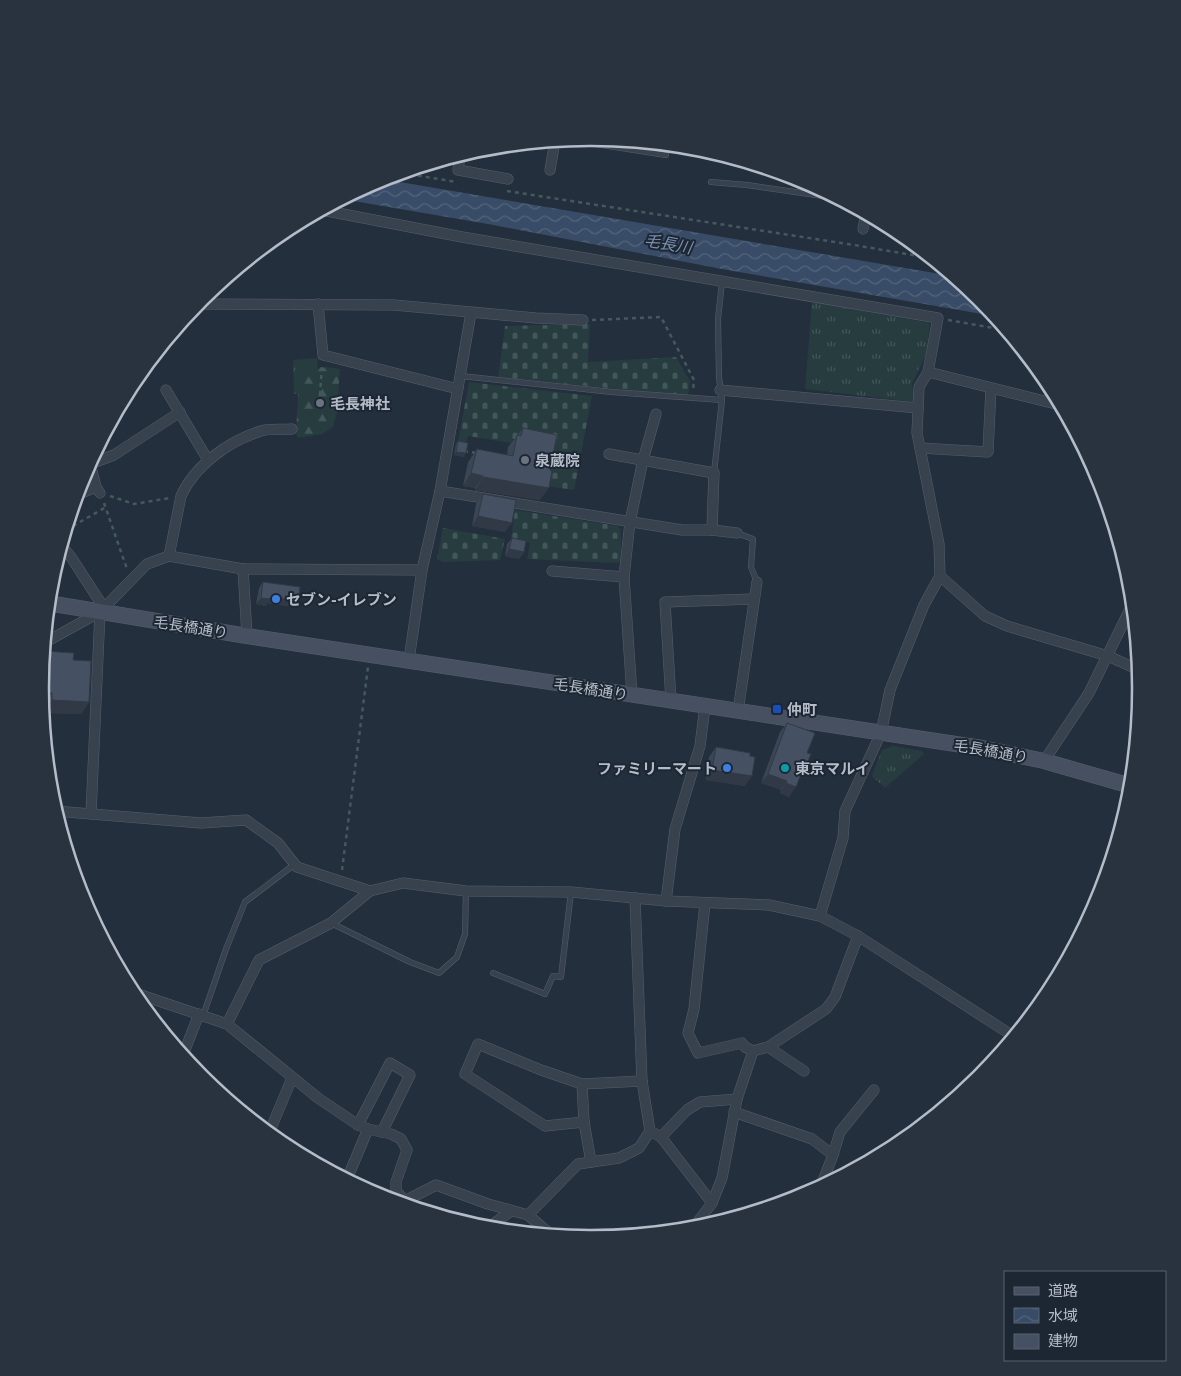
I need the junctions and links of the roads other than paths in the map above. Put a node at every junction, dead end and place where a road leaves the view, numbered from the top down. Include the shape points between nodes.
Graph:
1 (554, 147) edge
2 (612, 147) edge
3 (666, 155) dead end
4 (459, 163) edge
5 (550, 170) dead end
6 (508, 179) dead end
7 (711, 182) dead end
8 (815, 195) edge
9 (333, 212) edge
10 (865, 221) edge
11 (863, 229) dead end
12 (722, 282) junction
13 (208, 304) edge
14 (318, 304) junction
15 (471, 313) junction
16 (583, 320) road end
17 (928, 372) junction
18 (461, 376) junction
19 (991, 388) junction
20 (458, 389) junction
21 (166, 390) dead end
22 (721, 395) junction
23 (1051, 403) edge
24 (918, 408) junction
25 (180, 412) junction
26 (656, 414) dead end
27 (292, 429) dead end
28 (920, 448) junction
29 (609, 454) dead end
30 (100, 460) edge
31 (208, 460) junction
32 (643, 460) junction
33 (714, 473) junction
34 (93, 474) edge
35 (440, 491) junction
36 (86, 493) edge
37 (630, 522) junction
38 (712, 530) junction
39 (737, 533) joint
40 (66, 551) edge
41 (169, 556) junction
42 (243, 569) junction
43 (422, 570) junction
44 (552, 571) dead end
45 (940, 576) junction
46 (624, 577) junction
47 (757, 582) joint
48 (754, 599) junction
49 (55, 604) edge
50 (102, 610) junction
51 (1128, 615) edge
52 (247, 636) junction
53 (51, 639) edge
54 (1108, 656) junction
55 (409, 660) junction
56 (1131, 667) edge
57 (632, 695) junction
58 (672, 701) junction
59 (706, 706) junction
60 (738, 711) junction
61 (881, 733) junction
62 (1044, 761) junction
63 (1124, 784) edge
64 (63, 812) edge
65 (91, 814) junction
66 (295, 864) junction
67 (370, 891) junction
68 (466, 891) junction
69 (571, 892) junction
70 (636, 898) junction
71 (666, 902) junction
72 (705, 903) junction
73 (820, 916) junction
74 (331, 923) junction
75 (858, 936) junction
76 (493, 973) dead end
77 (145, 996) edge
78 (201, 1015) junction
79 (227, 1024) junction
80 (1008, 1032) edge
81 (768, 1047) junction
82 (186, 1048) edge
83 (753, 1051) junction
84 (804, 1070) dead end
85 (292, 1078) junction
86 (642, 1081) junction
87 (582, 1084) junction
88 (874, 1090) dead end
89 (737, 1099) junction
90 (734, 1112) junction
91 (584, 1122) junction
92 (358, 1125) junction
93 (272, 1126) edge
94 (368, 1129) junction
95 (650, 1131) junction
96 (382, 1132) junction
97 (661, 1137) junction
98 (833, 1155) junction
99 (591, 1162) junction
100 (349, 1173) edge
101 (825, 1176) edge
102 (399, 1195) edge
103 (410, 1199) edge
104 (712, 1203) junction
105 (511, 1211) junction
106 (528, 1215) junction
107 (701, 1218) edge
108 (497, 1221) edge
109 (543, 1228) edge

1 - 5 street
2 - 3 lane
4 - 6 street via 458,170
7 - 8 lane
9 - 12 street
10 - 11 street
12 - 17 street via 938,318
12 - 22 lane via 718,319
13 - 14 street
14 - 15 street via 394,305
14 - 20 street via 322,355
15 - 16 street
15 - 18 street
17 - 19 street
17 - 24 street via 919,387
18 - 20 street
18 - 22 lane via 692,399
19 - 23 street
19 - 28 street via 988,452
20 - 35 street
21 - 25 street
22 - 24 street
22 - 33 lane
24 - 28 street
25 - 30 street via 114,455
25 - 31 street
26 - 32 street
27 - 31 street via 262,431 234,443
28 - 45 street via 939,544
29 - 32 street
31 - 41 street via 181,496
32 - 33 street
32 - 37 street
33 - 38 street
34 - 36 street via 98,490
35 - 37 street
35 - 43 street
37 - 38 street via 682,530
37 - 46 street
38 - 39 street
39 - 47 lane via 753,539 751,567
40 - 50 street
41 - 42 street
41 - 50 street via 147,564
42 - 43 street
42 - 52 street
43 - 55 street
44 - 46 street
45 - 54 street via 985,616 1007,626
45 - 61 street via 924,605 890,690
46 - 57 street
47 - 48 street
48 - 58 street via 666,602
48 - 60 street
49 - 50 street, 毛長橋通り
50 - 52 street, 毛長橋通り
50 - 53 street
50 - 65 street
51 - 54 street
52 - 55 street, 毛長橋通り
54 - 56 street
54 - 62 street via 1089,693
55 - 57 street, 毛長橋通り
57 - 58 street, 毛長橋通り
58 - 59 street, 毛長橋通り
59 - 60 street, 毛長橋通り
59 - 71 street via 700,746 675,828
60 - 61 street, 毛長橋通り
61 - 62 street, 毛長橋通り
61 - 73 street via 844,811 843,838
62 - 63 street, 毛長橋通り
64 - 65 street
65 - 66 street via 201,823 246,820 278,843
66 - 67 street
66 - 78 lane via 245,902
67 - 68 street via 403,883
67 - 74 street
68 - 69 street
68 - 74 lane via 465,934 457,957 439,973
69 - 70 street
69 - 76 lane via 561,976 553,976 545,994
70 - 71 street
70 - 86 street
71 - 72 street
72 - 73 street via 770,905
72 - 83 street via 694,1009 688,1033 698,1052 742,1044
73 - 75 street
74 - 79 street via 259,960
75 - 80 street
75 - 81 street via 835,997 826,1009
77 - 78 street
78 - 79 street
78 - 82 street
79 - 85 street
81 - 83 street
81 - 84 street
83 - 89 street
85 - 92 street
85 - 93 street
86 - 87 street
86 - 95 street
87 - 91 street
87 - 91 street via 478,1044 465,1074 545,1126
88 - 98 street via 840,1132
89 - 90 street
89 - 97 street via 700,1102 687,1110
90 - 98 street via 812,1139
90 - 104 street via 722,1178
91 - 99 street
92 - 94 street
92 - 96 street via 390,1063 410,1075
94 - 96 street
94 - 100 street
95 - 97 street
95 - 99 street via 639,1148 619,1158
96 - 102 street via 401,1139 407,1150 396,1182
97 - 104 street
98 - 101 street
99 - 106 street via 578,1164
103 - 105 street via 436,1185
104 - 107 street
105 - 106 street
105 - 108 street
106 - 109 street

